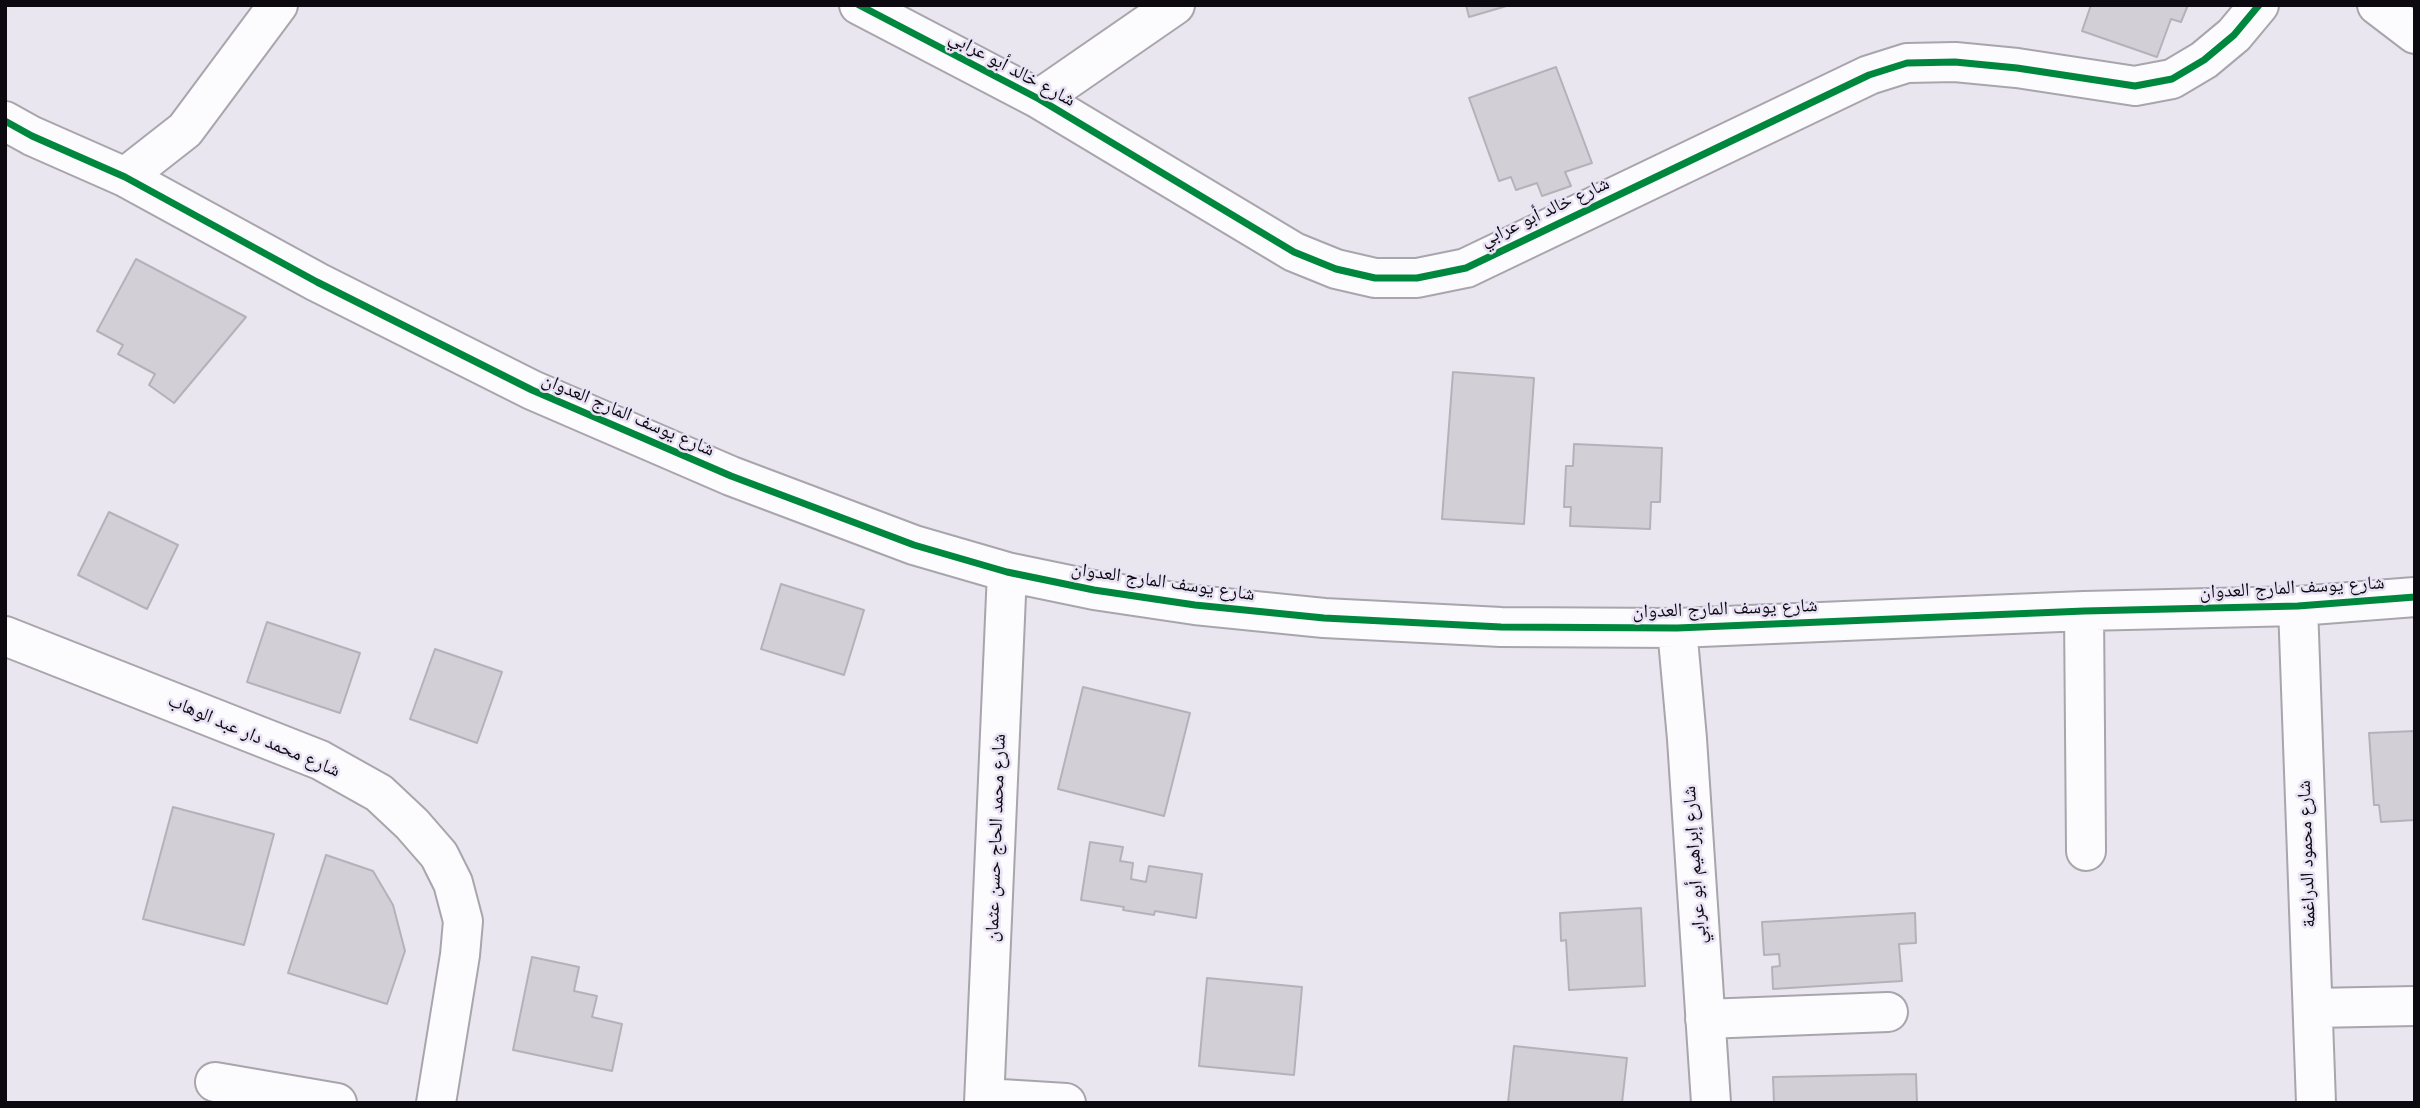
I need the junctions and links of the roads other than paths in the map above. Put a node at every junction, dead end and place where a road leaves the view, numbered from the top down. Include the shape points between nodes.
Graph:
1 (278, 5) edge
2 (859, 5) edge
3 (1175, 5) edge
4 (2259, 5) edge
5 (2377, 5) edge
6 (2415, 34) edge
7 (1039, 99) junction
8 (14, 136) edge
9 (125, 177) junction
10 (1007, 572) junction
11 (2415, 597) edge
12 (2298, 606) junction
13 (2084, 611) junction
14 (1677, 628) junction
15 (5, 636) edge
16 (2086, 851) dead end
17 (2415, 1006) edge
18 (2313, 1008) junction
19 (1888, 1012) dead end
20 (1705, 1019) junction
21 (215, 1082) dead end
22 (984, 1100) edge
23 (337, 1103) edge
24 (436, 1103) edge
25 (1066, 1103) edge
26 (1711, 1103) edge
27 (2316, 1103) edge

1 - 9 street via 185,130
2 - 7 street, شارع خالد أبو عرابي
3 - 7 street
4 - 7 street, شارع خالد أبو عرابي via 2234,35 2204,60 2172,79 2135,86 1955,62 1907,63 1869,75 1466,268 1417,278 1375,278 1294,252
5 - 6 street
8 - 9 street, شارع يوسف المارج العدوان
9 - 10 street, شارع يوسف المارج العدوان via 317,282 532,390 731,476 914,545
10 - 14 street, شارع يوسف المارج العدوان via 1157,600 1324,618
10 - 22 street, شارع محمد الحاج حسن عثمان
11 - 12 street, شارع يوسف المارج العدوان
12 - 13 street, شارع يوسف المارج العدوان
12 - 18 street, شارع محمود الدراغمة
13 - 14 street, شارع يوسف المارج العدوان
13 - 16 street
14 - 20 street, شارع إبراهيم أبو عرابي
15 - 24 street, شارع محمد دار عبد الوهاب via 320,760 379,793 412,824 439,855 463,920
17 - 18 street
18 - 27 street, شارع محمود الدراغمة
19 - 20 street
20 - 26 street, شارع إبراهيم أبو عرابي
21 - 23 street
22 - 25 street

